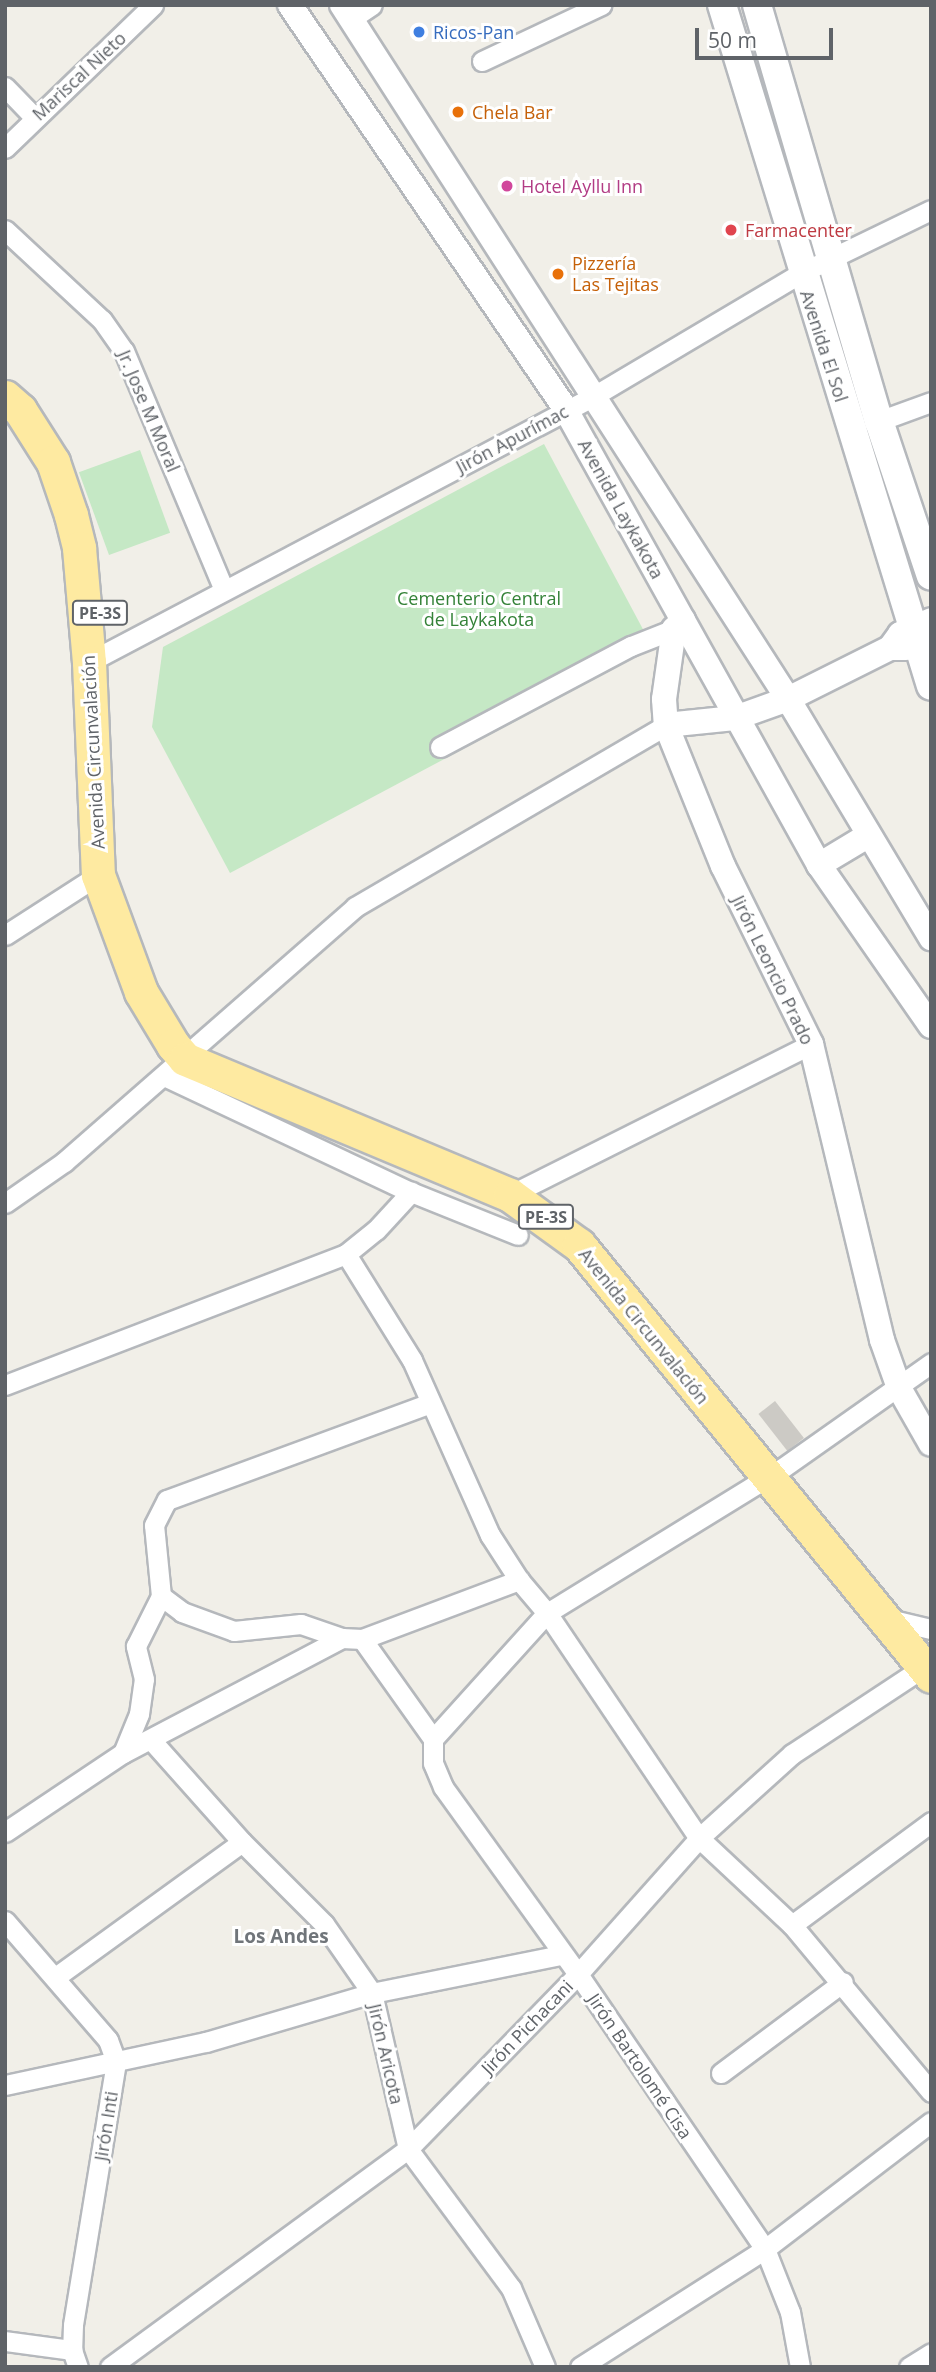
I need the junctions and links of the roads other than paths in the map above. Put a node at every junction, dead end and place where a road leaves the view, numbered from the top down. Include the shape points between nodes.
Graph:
1 (153, 5) edge
2 (290, 5) edge
3 (372, 5) edge
4 (601, 5) edge
5 (722, 5) edge
6 (757, 5) edge
7 (347, 12) edge
8 (482, 61) dead end
9 (5, 87) edge
10 (34, 117) junction
11 (5, 148) edge
12 (931, 210) edge
13 (5, 230) edge
14 (833, 259) junction
15 (800, 273) junction
16 (5, 376) edge
17 (5, 397) edge
18 (593, 397) junction
19 (931, 402) edge
20 (566, 410) junction
21 (878, 421) junction
22 (931, 576) edge
23 (224, 590) junction
24 (679, 625) junction
25 (923, 633) edge
26 (97, 659) junction
27 (931, 686) edge
28 (788, 699) junction
29 (735, 718) junction
30 (666, 725) junction
31 (440, 747) dead end
32 (869, 835) junction
33 (819, 865) junction
34 (98, 875) junction
35 (5, 934) edge
36 (931, 938) edge
37 (931, 1026) edge
38 (811, 1044) junction
39 (174, 1067) junction
40 (411, 1192) junction
41 (510, 1195) junction
42 (5, 1203) edge
43 (518, 1235) dead end
44 (346, 1254) junction
45 (931, 1363) edge
46 (5, 1385) edge
47 (899, 1388) junction
48 (430, 1403) junction
49 (931, 1444) edge
50 (768, 1477) junction
51 (519, 1580) junction
52 (161, 1596) junction
53 (547, 1613) junction
54 (883, 1618) junction
55 (931, 1629) edge
56 (352, 1638) junction
57 (927, 1671) edge
58 (433, 1739) junction
59 (152, 1741) junction
60 (123, 1753) junction
61 (931, 1822) edge
62 (5, 1832) edge
63 (699, 1838) junction
64 (242, 1842) junction
65 (5, 1921) edge
66 (792, 1926) junction
67 (561, 1955) junction
68 (578, 1974) junction
69 (57, 1976) junction
70 (842, 1982) junction
71 (372, 1993) junction
72 (116, 2062) junction
73 (721, 2073) dead end
74 (5, 2085) edge
75 (931, 2092) edge
76 (931, 2122) edge
77 (408, 2149) junction
78 (765, 2249) junction
79 (5, 2341) edge
80 (931, 2353) edge
81 (75, 2359) edge
82 (110, 2367) edge
83 (545, 2367) edge
84 (580, 2367) edge
85 (800, 2367) edge
86 (909, 2367) edge

1 - 10 street, Mariscal Nieto
2 - 20 street, Avenida Laykakota
3 - 7 street
4 - 8 street
5 - 15 main road, Avenida El Sol
6 - 14 main road, Avenida El Sol
7 - 18 street, Avenida Laykakota
9 - 10 street
10 - 11 street, Mariscal Nieto
12 - 14 street, Jirón Apurímac
13 - 23 street, Jr. Jose M Moral via 102,320 124,351
14 - 15 street, Jirón Apurímac
14 - 21 main road, Avenida El Sol
15 - 18 street, Jirón Apurímac
15 - 25 main road, Avenida El Sol
16 - 26 highway, Avenida Circunvalación / PE-3S via 33,401 70,462 89,521
17 - 26 highway, Avenida Circunvalación / PE-3S via 20,410 53,462 79,548
18 - 20 street, Jirón Apurímac
18 - 28 street, Avenida Laykakota
19 - 21 street
20 - 23 street, Jirón Apurímac
20 - 24 street, Avenida Laykakota
21 - 22 main road, Avenida El Sol
23 - 26 street, Jirón Apurímac
24 - 29 street, Avenida Laykakota
24 - 30 street, Jirón Leoncio Prado via 664,699
24 - 31 street
25 - 27 main road, Avenida El Sol
25 - 28 street
26 - 34 highway, Avenida Circunvalación / PE-3S via 107,807
28 - 29 street
28 - 32 street, Avenida Laykakota
29 - 30 street
29 - 33 street, Avenida Laykakota
30 - 38 street, Jirón Leoncio Prado via 723,866
30 - 39 street via 355,907
32 - 33 street
32 - 36 street, Avenida Laykakota
33 - 37 street, Avenida Laykakota
34 - 35 street
34 - 39 highway, Avenida Circunvalación / PE-3S
38 - 41 street
38 - 47 street, Jirón Leoncio Prado via 881,1340
39 - 40 street
39 - 41 highway, Avenida Circunvalación / PE-3S
39 - 42 street via 64,1162
40 - 43 street
40 - 44 street
41 - 50 highway, Avenida Circunvalación / PE-3S via 579,1245
44 - 46 street
44 - 48 street via 412,1360
45 - 47 street
47 - 49 street, Jirón Leoncio Prado
47 - 50 street
48 - 51 street via 490,1535
48 - 52 street via 167,1500 154,1525
50 - 53 street
50 - 54 highway, Avenida Circunvalación / PE-3S
51 - 53 street
51 - 56 street
52 - 56 street via 182,1612 234,1630 301,1623
52 - 60 street via 136,1646 144,1679 139,1714
53 - 58 street
53 - 63 street
54 - 55 street
54 - 57 highway, Avenida Circunvalación / PE-3S
56 - 58 street, Jirón Bartolomé Cisa
56 - 59 street
57 - 63 street, Jirón Pichacani via 792,1754
58 - 67 street, Jirón Bartolomé Cisa via 433,1763 443,1787
59 - 60 street
59 - 64 street, Jirón Aricota
60 - 62 street
61 - 66 street
63 - 66 street
63 - 68 street, Jirón Pichacani
64 - 69 street
64 - 71 street, Jirón Aricota via 324,1924
65 - 69 street
66 - 70 street
67 - 68 street, Jirón Bartolomé Cisa
67 - 71 street
68 - 77 street, Jirón Pichacani
68 - 78 street, Jirón Bartolomé Cisa
69 - 72 street via 108,2040
70 - 73 street
70 - 75 street
71 - 72 street via 206,2042
71 - 77 street, Jirón Aricota
72 - 74 street
72 - 81 street, Jirón Inti
76 - 78 street
77 - 82 street, Jirón Pichacani
77 - 83 street, Jirón Aricota via 511,2288
78 - 84 street
78 - 85 street, Jirón Bartolomé Cisa via 790,2312
79 - 81 street
80 - 86 street

